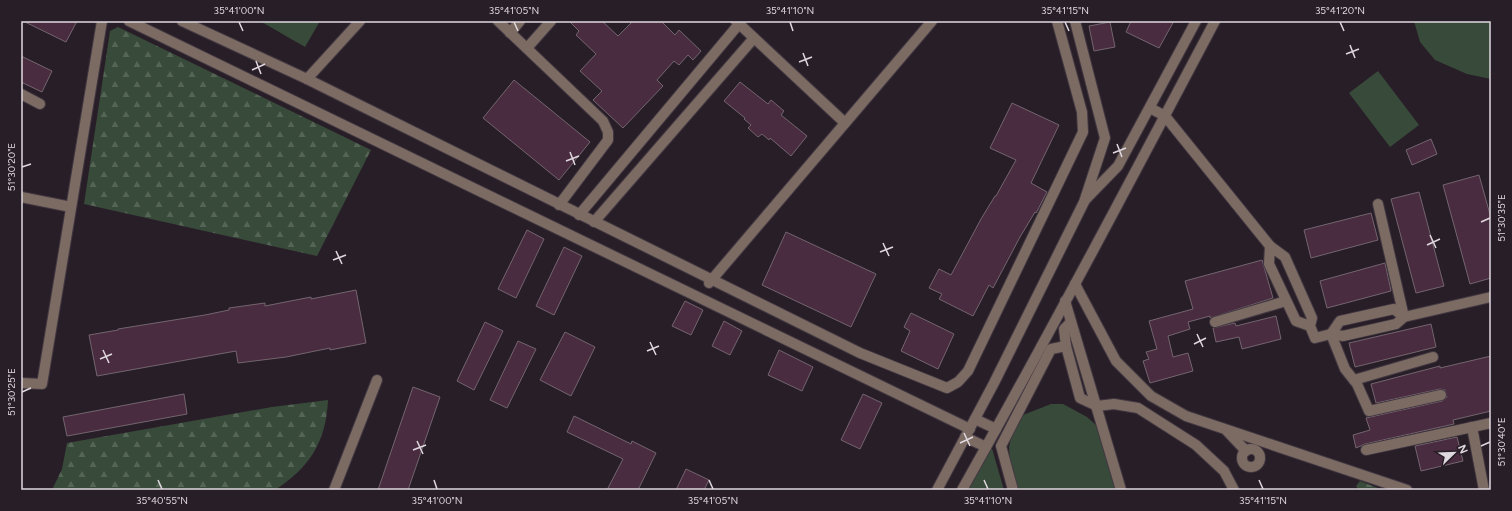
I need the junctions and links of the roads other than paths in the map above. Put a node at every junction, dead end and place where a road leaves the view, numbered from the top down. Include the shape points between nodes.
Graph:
1 (102, 21) edge
2 (129, 21) edge
3 (182, 21) edge
4 (360, 21) edge
5 (498, 21) edge
6 (520, 21) edge
7 (551, 21) edge
8 (932, 21) edge
9 (1057, 21) edge
10 (1075, 21) edge
11 (1196, 21) edge
12 (1215, 21) edge
13 (737, 22) edge
14 (510, 33) junction
15 (754, 38) junction
16 (527, 48) junction
17 (307, 79) junction
18 (21, 94) edge
19 (40, 104) dead end
20 (1150, 108) junction
21 (1164, 116) junction
22 (845, 124) junction
23 (21, 197) edge
24 (1084, 202) junction
25 (1378, 204) dead end
26 (559, 205) junction
27 (71, 207) junction
28 (579, 215) junction
29 (594, 222) junction
30 (1270, 246) junction
31 (710, 281) junction
32 (1074, 284) junction
33 (1491, 297) edge
34 (1065, 301) junction
35 (1286, 301) junction
36 (1404, 317) junction
37 (1071, 322) junction
38 (1215, 322) dead end
39 (1310, 326) junction
40 (1331, 334) junction
41 (1066, 346) junction
42 (1433, 357) dead end
43 (377, 380) dead end
44 (1354, 380) junction
45 (21, 383) edge
46 (1441, 395) dead end
47 (1097, 406) junction
48 (975, 419) junction
49 (1491, 423) edge
50 (1472, 427) junction
51 (996, 429) junction
52 (1225, 429) junction
53 (968, 433) junction
54 (986, 447) junction
55 (1366, 450) dead end
56 (1246, 451) dead end
57 (334, 490) edge
58 (937, 490) edge
59 (962, 490) edge
60 (1013, 490) edge
61 (1121, 490) edge
62 (1234, 490) edge
63 (1407, 490) edge
64 (1484, 490) edge

1 - 27 street
2 - 53 street
3 - 17 street
4 - 17 street
5 - 14 street
6 - 14 street
7 - 16 street
8 - 22 street
9 - 31 street via 1082,112 1083,132 968,371 958,382 947,388 860,353
10 - 24 street via 1105,138
11 - 20 street
12 - 21 street
13 - 15 street
13 - 28 street
14 - 16 street
15 - 22 street
15 - 29 street
16 - 26 street via 603,121 608,132 608,140
17 - 26 street
18 - 19 street
20 - 21 street
20 - 24 street via 1118,166
21 - 30 street
21 - 32 street
22 - 31 street
23 - 27 street
24 - 48 street
25 - 36 street
26 - 28 street
27 - 45 street via 42,384
28 - 29 street
29 - 31 street
30 - 35 street via 1269,264
30 - 39 street via 1285,257 1312,318
32 - 34 street
32 - 52 street via 1116,361 1151,396 1186,416
33 - 36 street
34 - 37 street
34 - 51 street
35 - 38 street
35 - 39 street via 1296,321
36 - 40 street via 1389,326 1343,336
36 - 40 street via 1394,309 1340,321
37 - 41 street via 1064,329
37 - 47 street
39 - 40 street via 1315,338
40 - 44 street via 1345,369
41 - 47 street via 1080,398
41 - 60 street via 1051,348 1001,446
42 - 44 street
43 - 57 street
44 - 46 street via 1369,411
47 - 61 street
47 - 62 street via 1114,404 1138,408 1196,445 1224,471
48 - 51 street
48 - 53 street
49 - 50 street
50 - 55 street
50 - 64 street
51 - 54 street
52 - 56 street
52 - 63 street
53 - 54 street
53 - 58 street
54 - 59 street

